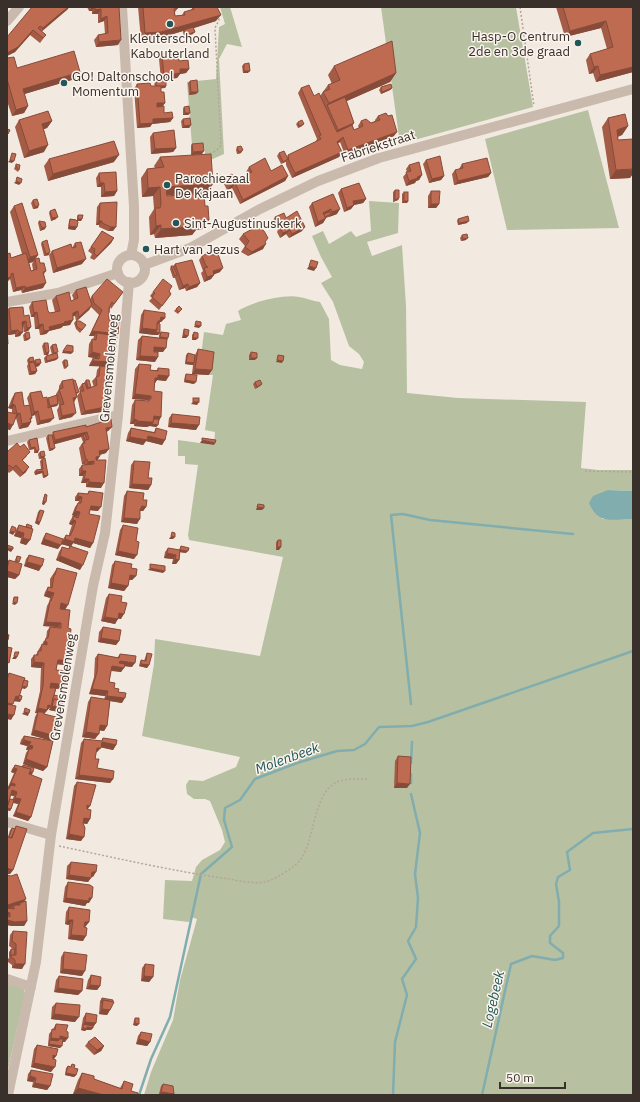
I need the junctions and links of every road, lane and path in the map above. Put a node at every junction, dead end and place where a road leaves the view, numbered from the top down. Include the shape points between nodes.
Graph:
1 (19, 7) edge
2 (122, 7) edge
3 (520, 7) edge
4 (217, 14) edge
5 (7, 21) edge
6 (633, 89) edge
7 (535, 116) junction
8 (210, 154) edge
9 (131, 255) junction
10 (144, 265) junction
11 (118, 273) junction
12 (129, 282) junction
13 (7, 302) edge
14 (118, 416) junction
15 (7, 441) edge
16 (585, 471) dead end
17 (633, 472) edge
18 (368, 779) dead end
19 (7, 822) edge
20 (50, 840) junction
21 (7, 979) edge
22 (31, 987) junction
23 (8, 1095) edge

1 - 5 street
2 - 9 street via 134,207 134,240
3 - 7 path
4 - 8 path via 219,20 215,28 221,145
6 - 7 street, Fabriekstraat
7 - 10 street, Fabriekstraat via 403,150 352,168 260,209 190,248
9 - 10 street via 139,258
9 - 11 street via 120,260
10 - 12 street via 144,273 140,279
11 - 12 street
11 - 13 street via 58,293
12 - 14 street, Grevensmolenweg
14 - 15 street
14 - 20 street, Grevensmolenweg via 105,533 93,586
16 - 17 path
18 - 20 path via 335,783 322,797 310,838 300,859 288,870 267,882 205,876
19 - 20 street
20 - 22 street, Grevensmolenweg
21 - 22 street
22 - 23 street, Grevensmolenweg

